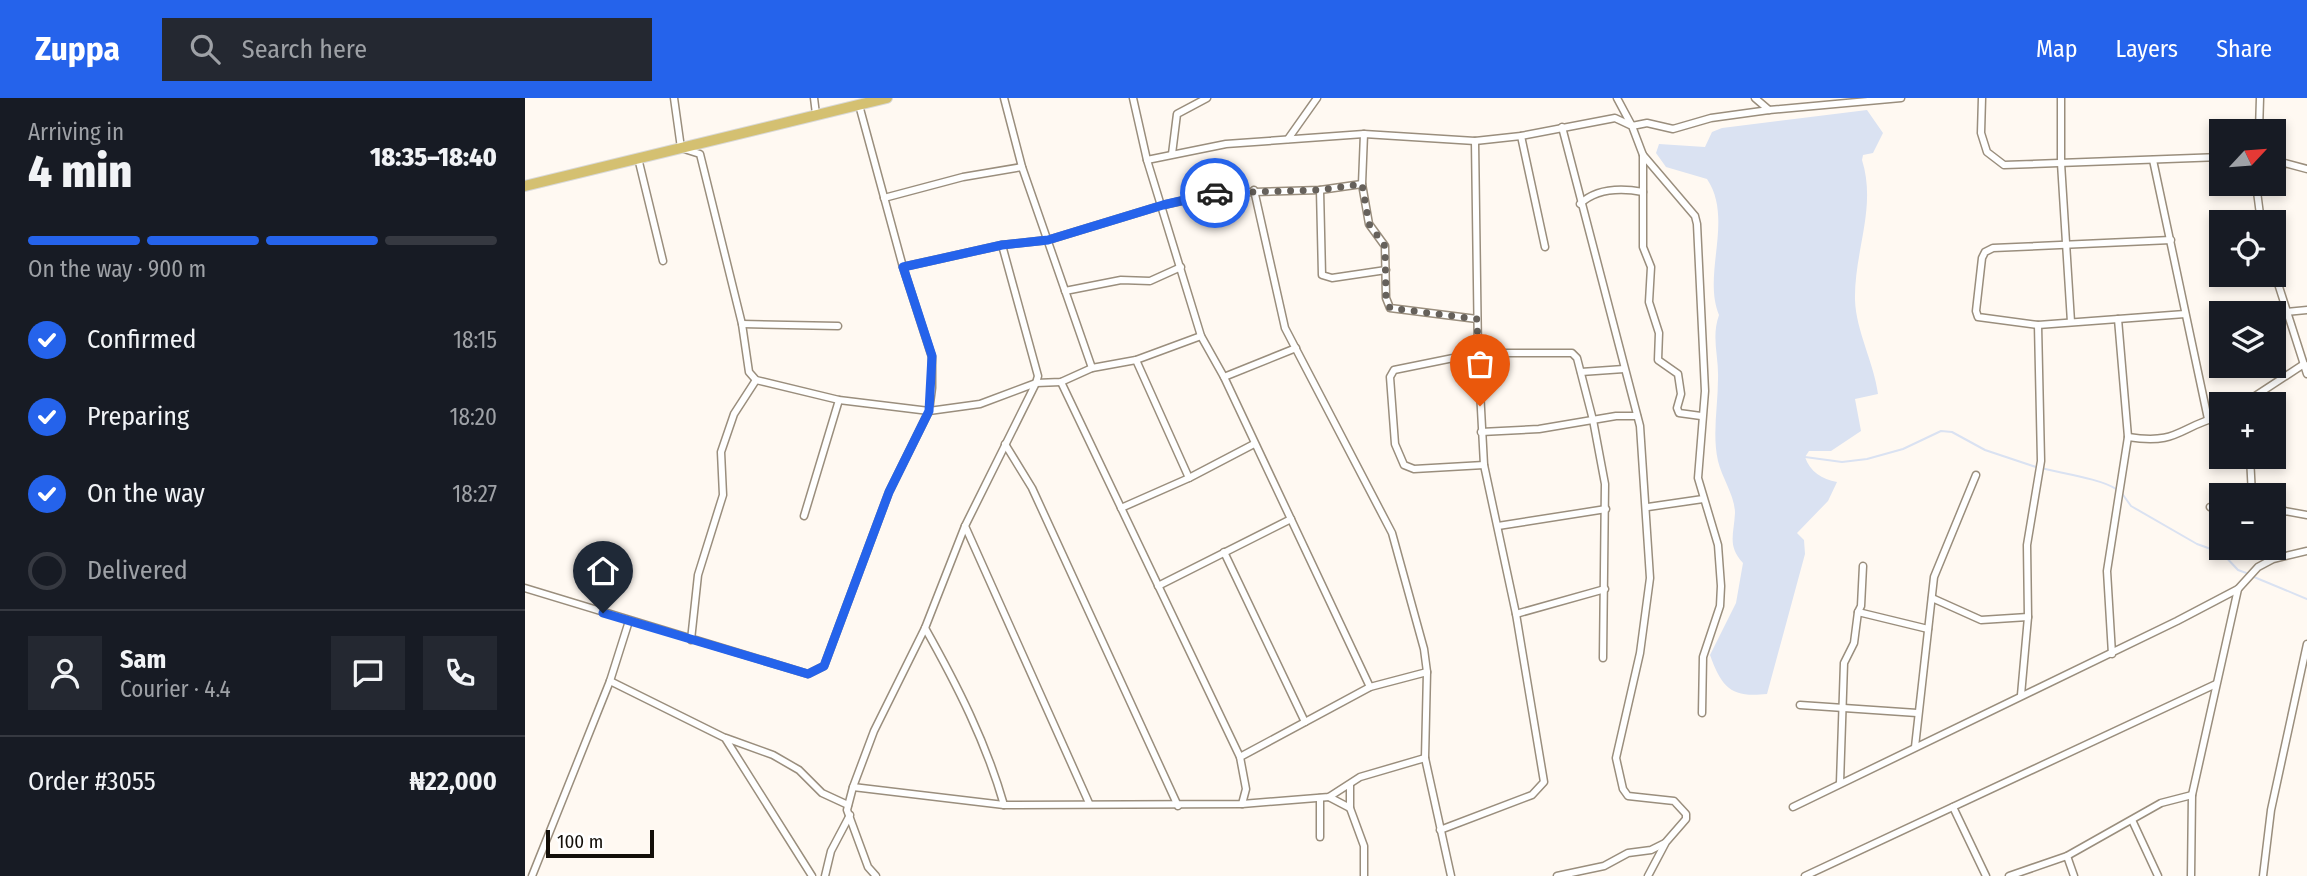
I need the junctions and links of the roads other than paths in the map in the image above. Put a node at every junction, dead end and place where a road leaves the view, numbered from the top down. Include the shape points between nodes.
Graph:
1 (674, 98) edge
2 (814, 98) edge
3 (887, 98) edge
4 (1004, 98) edge
5 (1133, 98) edge
6 (1207, 98) edge
7 (1317, 98) edge
8 (1617, 98) edge
9 (1755, 98) edge
10 (1901, 98) edge
11 (1982, 98) edge
12 (2061, 98) edge
13 (2260, 98) edge
14 (1876, 100) edge
15 (859, 105) junction
16 (1769, 110) junction
17 (816, 114) junction
18 (2259, 119) edge
19 (1632, 126) junction
20 (1562, 127) junction
21 (1364, 134) junction
22 (1521, 136) junction
23 (1289, 139) junction
24 (1475, 141) junction
25 (681, 148) junction
26 (1172, 155) junction
27 (1643, 155) junction
28 (638, 158) junction
29 (2209, 158) edge
30 (1147, 160) junction
31 (2153, 160) junction
32 (2061, 163) junction
33 (2286, 163) edge
34 (1022, 167) junction
35 (2307, 169) edge
36 (1362, 184) junction
37 (525, 186) edge
38 (1254, 190) junction
39 (1320, 190) junction
40 (1643, 192) junction
41 (884, 198) junction
42 (1580, 204) junction
43 (1163, 205) junction
44 (1048, 240) junction
45 (2171, 240) junction
46 (2066, 244) junction
47 (1002, 245) junction
48 (1545, 247) dead end
49 (663, 261) dead end
50 (903, 267) junction
51 (1181, 267) junction
52 (1386, 270) junction
53 (1065, 291) junction
54 (2307, 310) edge
55 (2286, 312) edge
56 (2185, 314) junction
57 (2286, 315) edge
58 (1477, 319) junction
59 (2117, 319) junction
60 (2071, 322) junction
61 (742, 324) junction
62 (2038, 325) junction
63 (838, 326) dead end
64 (1201, 336) junction
65 (1296, 348) junction
66 (1478, 353) junction
67 (1136, 360) junction
68 (2304, 364) junction
69 (1092, 368) junction
70 (1624, 369) junction
71 (1580, 372) junction
72 (2307, 373) edge
73 (1224, 377) junction
74 (756, 380) junction
75 (1061, 382) junction
76 (1036, 383) junction
77 (2261, 392) edge
78 (839, 400) junction
79 (929, 411) junction
80 (1637, 416) junction
81 (1701, 416) junction
82 (2208, 419) joint
83 (1593, 420) junction
84 (1481, 432) junction
85 (2128, 437) junction
86 (1005, 444) junction
87 (1254, 444) junction
88 (1484, 465) junction
89 (1976, 475) dead end
90 (1189, 478) junction
91 (1703, 499) junction
92 (1648, 507) junction
93 (1121, 508) junction
94 (1607, 509) junction
95 (2286, 511) edge
96 (2307, 515) edge
97 (804, 516) dead end
98 (1291, 519) junction
99 (965, 526) junction
100 (1498, 526) junction
101 (2307, 551) edge
102 (1224, 552) junction
103 (1863, 566) dead end
104 (1159, 586) junction
105 (525, 588) edge
106 (1605, 589) junction
107 (2238, 589) junction
108 (1932, 598) junction
109 (1858, 612) junction
110 (1516, 614) junction
111 (2028, 617) junction
112 (629, 621) junction
113 (925, 628) junction
114 (1928, 629) junction
115 (691, 640) junction
116 (2307, 644) edge
117 (2112, 654) junction
118 (1603, 658) dead end
119 (1427, 671) junction
120 (610, 681) junction
121 (2215, 684) junction
122 (1370, 687) junction
123 (2021, 695) junction
124 (1800, 705) dead end
125 (1842, 708) junction
126 (1702, 713) dead end
127 (1917, 713) junction
128 (1305, 722) junction
129 (725, 738) junction
130 (1915, 747) junction
131 (1240, 757) junction
132 (1425, 758) junction
133 (1840, 783) junction
134 (1350, 785) junction
135 (853, 787) junction
136 (2192, 795) junction
137 (1329, 797) junction
138 (1319, 798) junction
139 (1089, 803) junction
140 (1242, 804) junction
141 (848, 805) junction
142 (1004, 805) junction
143 (1178, 806) junction
144 (1793, 807) dead end
145 (1953, 807) junction
146 (1350, 808) junction
147 (850, 815) junction
148 (2132, 820) junction
149 (1440, 830) junction
150 (1320, 838) dead end
151 (1666, 842) junction
152 (2067, 856) junction
153 (532, 876) edge
154 (812, 876) edge
155 (825, 876) edge
156 (876, 876) edge
157 (1364, 876) edge
158 (1451, 876) edge
159 (1557, 876) edge
160 (1648, 876) edge
161 (1805, 876) edge
162 (1986, 876) edge
163 (2010, 876) edge
164 (2074, 876) edge
165 (2158, 876) edge
166 (2191, 876) edge
167 (2263, 876) edge

1 - 25 street
2 - 17 street
3 - 15 main road
4 - 34 street
5 - 30 street
6 - 26 street via 1177,114
7 - 23 street
8 - 19 street
9 - 16 street
10 - 14 street
11 - 32 street via 1981,134 1997,163
12 - 32 street
13 - 18 street
14 - 16 street
15 - 17 main road
15 - 41 street
16 - 19 street via 1673,129 1647,123
17 - 25 main road
19 - 20 street via 1615,118
19 - 27 street
20 - 22 street
20 - 42 street
21 - 23 street
21 - 24 street
21 - 36 street
22 - 24 street
22 - 48 street
23 - 26 street via 1226,144
24 - 58 street
25 - 28 main road
25 - 61 street via 700,154
26 - 30 street
27 - 40 street
27 - 81 street via 1697,224 1705,391
28 - 37 main road
28 - 49 street
29 - 31 street
30 - 43 street
31 - 32 street
31 - 45 street
32 - 46 street
33 - 35 street
34 - 41 street
34 - 44 street
36 - 39 street
36 - 52 street via 1369,224 1385,246
38 - 39 street
38 - 43 street
38 - 65 street via 1280,308
39 - 52 street via 1322,275 1332,278
40 - 42 street via 1606,190 1591,193
40 - 81 street via 1643,247 1651,267 1649,302 1659,333 1658,360 1678,374 1679,413
41 - 50 street
42 - 70 street
43 - 44 street
43 - 51 street
44 - 47 street
44 - 53 street
45 - 46 street
45 - 56 street
46 - 60 street
46 - 62 street via 1993,248 1982,258 1978,317
47 - 50 street
47 - 76 street via 1038,376
50 - 79 street via 932,356
51 - 53 street via 1150,281 1121,280
51 - 64 street
52 - 58 street via 1386,298 1395,311
53 - 69 street
54 - 55 street
56 - 59 street
56 - 82 street
57 - 68 street
58 - 66 street
59 - 60 street
59 - 85 street
60 - 62 street
61 - 63 street
61 - 74 street via 749,372
62 - 111 street via 2041,461 2027,545
64 - 67 street
64 - 73 street
65 - 73 street
65 - 119 street via 1392,533
66 - 71 street via 1566,352 1577,358
66 - 84 street
66 - 88 street via 1394,370 1390,377 1395,443 1404,465
67 - 69 street
67 - 90 street
68 - 72 street
68 - 77 street
69 - 75 street
70 - 71 street
70 - 80 street
71 - 83 street
73 - 87 street
74 - 78 street
74 - 115 street via 734,414 721,452 723,495 698,575
75 - 76 street
75 - 93 street
76 - 79 street via 979,404
76 - 86 street
78 - 79 street
78 - 97 street
79 - 115 street via 889,492 824,666 808,674
80 - 83 street
80 - 92 street
81 - 91 street via 1698,478
82 - 85 street via 2171,439
83 - 84 street
83 - 94 street
84 - 88 street
85 - 117 street via 2107,571
86 - 99 street
86 - 143 street via 1032,488
87 - 90 street
87 - 98 street
88 - 100 street
89 - 108 street via 1939,560
90 - 93 street
91 - 92 street
91 - 126 street via 1719,545 1721,586 1720,606 1703,657
92 - 151 street via 1650,578 1616,768 1628,796 1674,801 1686,814
93 - 104 street
94 - 100 street
94 - 106 street
95 - 96 street
98 - 102 street
98 - 122 street
99 - 113 street
99 - 139 street
100 - 110 street
101 - 107 street via 2258,567
102 - 104 street
102 - 128 street
103 - 109 street
104 - 131 street
105 - 112 street
106 - 110 street
106 - 118 street
107 - 117 street
107 - 121 street
108 - 111 street via 1981,620
108 - 114 street
109 - 114 street
109 - 125 street via 1854,643 1844,663
110 - 149 street via 1544,782 1532,795
111 - 123 street
112 - 115 street
112 - 120 street
113 - 135 street via 874,731
113 - 142 street via 957,684
114 - 127 street
116 - 167 street via 2271,810
117 - 123 street
119 - 122 street
119 - 132 street
120 - 129 street
120 - 153 street
121 - 136 street
121 - 145 street
122 - 128 street
123 - 130 street
124 - 125 street
125 - 127 street
125 - 133 street
127 - 130 street
128 - 131 street
129 - 141 street via 773,755 799,770 822,793
129 - 154 street
130 - 133 street
131 - 140 street via 1246,789
132 - 134 street via 1374,771
132 - 149 street
133 - 144 street
134 - 137 street
134 - 146 street
135 - 141 street
135 - 142 street
136 - 148 street via 2161,803
136 - 166 street
137 - 138 street
137 - 146 street
138 - 140 street
138 - 150 street
139 - 142 street
139 - 143 street
140 - 143 street
141 - 147 street
145 - 161 street
145 - 162 street
146 - 157 street via 1364,846
147 - 155 street via 831,851
147 - 156 street via 868,867
148 - 152 street
148 - 165 street
149 - 158 street
151 - 159 street via 1604,866
151 - 160 street
152 - 163 street
152 - 164 street

